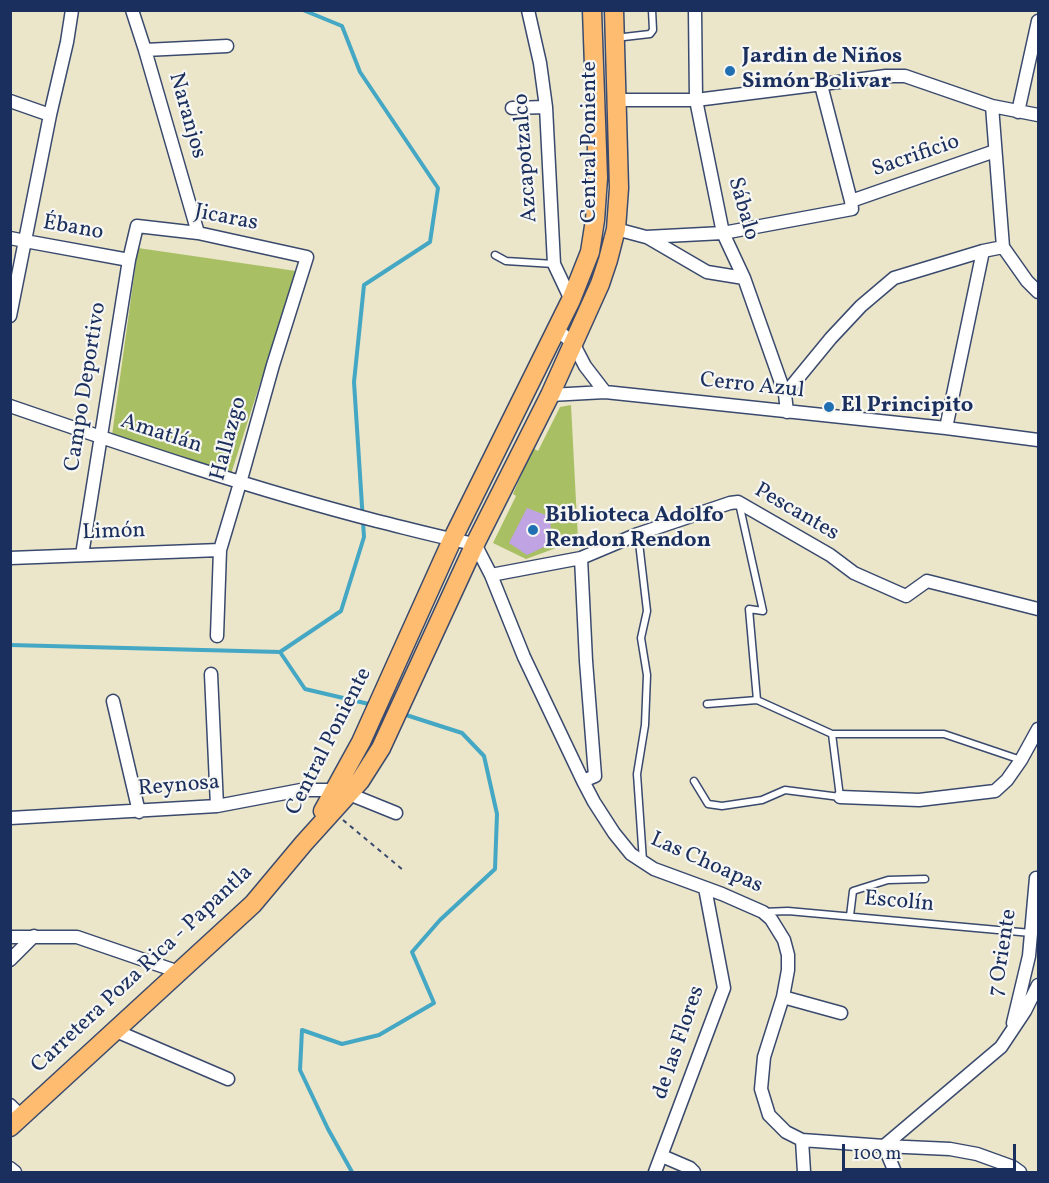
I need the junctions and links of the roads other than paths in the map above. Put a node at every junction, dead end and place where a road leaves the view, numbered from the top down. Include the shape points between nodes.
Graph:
1 (72, 10) edge
2 (132, 10) edge
3 (592, 10) edge
4 (614, 10) edge
5 (652, 10) edge
6 (695, 10) edge
7 (532, 11) edge
8 (1038, 21) edge
9 (615, 38) junction
10 (227, 46) dead end
11 (146, 50) junction
12 (821, 85) junction
13 (616, 100) junction
14 (696, 100) junction
15 (10, 101) edge
16 (992, 106) junction
17 (546, 107) junction
18 (512, 108) dead end
19 (1018, 112) junction
20 (50, 115) junction
21 (1038, 115) edge
22 (995, 151) junction
23 (851, 205) junction
24 (137, 226) joint
25 (616, 229) junction
26 (198, 233) junction
27 (723, 233) junction
28 (646, 237) junction
29 (10, 238) edge
30 (24, 241) junction
31 (1003, 247) junction
32 (983, 251) junction
33 (495, 255) dead end
34 (307, 257) joint
35 (129, 260) junction
36 (554, 264) junction
37 (744, 278) junction
38 (1038, 292) edge
39 (571, 300) junction
40 (10, 316) edge
41 (556, 329) junction
42 (573, 343) junction
43 (605, 392) junction
44 (785, 394) junction
45 (550, 395) junction
46 (10, 406) edge
47 (787, 412) junction
48 (946, 428) junction
49 (100, 438) junction
50 (1038, 440) edge
51 (240, 483) junction
52 (738, 502) junction
53 (638, 534) junction
54 (452, 540) junction
55 (476, 544) junction
56 (220, 550) junction
57 (82, 555) junction
58 (10, 558) edge
59 (581, 558) junction
60 (491, 574) junction
61 (1038, 609) edge
62 (217, 636) dead end
63 (211, 674) dead end
64 (757, 700) junction
65 (113, 701) dead end
66 (707, 704) dead end
67 (1038, 729) edge
68 (832, 734) junction
69 (1021, 760) junction
70 (583, 781) junction
71 (694, 781) dead end
72 (342, 792) junction
73 (840, 797) junction
74 (217, 806) junction
75 (139, 812) junction
76 (396, 813) dead end
77 (10, 818) edge
78 (304, 843) junction
79 (643, 862) junction
80 (1036, 878) dead end
81 (925, 879) dead end
82 (705, 888) junction
83 (763, 912) junction
84 (850, 916) junction
85 (1031, 933) junction
86 (34, 936) junction
87 (10, 937) edge
88 (10, 960) edge
89 (179, 972) junction
90 (1038, 985) edge
91 (783, 997) junction
92 (842, 1013) dead end
93 (116, 1031) junction
94 (1011, 1033) junction
95 (228, 1079) dead end
96 (14, 1116) edge
97 (802, 1140) junction
98 (884, 1146) junction
99 (662, 1156) junction
100 (10, 1168) edge
101 (15, 1173) edge
102 (655, 1173) edge
103 (694, 1173) edge
104 (804, 1173) edge
105 (895, 1173) edge
106 (1020, 1173) edge

1 - 20 street
2 - 11 street, Naranjos
3 - 39 main road, Central Poniente via 598,178 595,220 590,252
4 - 9 main road, Central Poniente
5 - 9 lane via 650,34
6 - 14 street, Sábalo
7 - 17 street, Azcapotzalco
8 - 19 street
9 - 13 main road, Central Poniente
10 - 11 street
11 - 26 street, Naranjos
12 - 14 street
12 - 16 street via 905,76
12 - 23 street
13 - 14 street
13 - 25 main road, Central Poniente
14 - 27 street, Sábalo
15 - 20 street
16 - 19 street
16 - 22 street
17 - 18 street
17 - 36 street, Azcapotzalco
19 - 21 street
20 - 30 street
22 - 23 street, Sacrificio
22 - 31 street
23 - 27 street, Sacrificio
24 - 26 street, Jicaras
24 - 35 street, Campo Deportivo
25 - 28 street, Sacrificio
25 - 42 main road, Central Poniente via 600,284
26 - 34 street, Jicaras
27 - 28 street, Sacrificio
27 - 37 street, Sábalo
28 - 37 street, Sacrificio via 707,272
29 - 30 street, Ébano
30 - 35 street, Ébano
30 - 40 street
31 - 32 street
31 - 38 street
32 - 44 street via 894,278 861,306
32 - 48 street
33 - 36 lane via 506,261
34 - 51 street, Hallazgo
35 - 49 street, Campo Deportivo
36 - 39 street, Azcapotzalco
37 - 44 street, Sábalo
39 - 41 main road, Central Poniente
41 - 42 street
41 - 54 main road, Central Poniente
42 - 43 street
42 - 45 main road, Central Poniente
43 - 45 street, Cerro Azul
43 - 47 street, Cerro Azul
44 - 47 street, Sábalo
45 - 55 main road, Central Poniente
46 - 49 street, Amatlán
47 - 48 street, Cerro Azul
48 - 50 street, Cerro Azul
49 - 51 street, Amatlán
49 - 57 street, Campo Deportivo
51 - 54 street, Amatlán
51 - 56 street, Hallazgo
52 - 53 street, Pescantes
52 - 61 street, Pescantes via 854,573 906,596 927,581
52 - 64 lane via 763,611 749,609
53 - 59 street, Pescantes
53 - 79 lane via 647,611 641,638 647,675 645,725 637,774
54 - 55 street
54 - 72 main road, Central Poniente
55 - 60 street, Las Choapas
55 - 72 main road, Central Poniente via 381,748 360,781
56 - 57 street, Limón
56 - 62 street, Hallazgo
57 - 58 street, Limón
59 - 60 street, Pescantes
59 - 70 street via 595,776
60 - 70 street, Las Choapas via 524,657
63 - 74 street
64 - 66 lane
64 - 68 lane
65 - 75 street
67 - 69 street
68 - 69 lane via 944,734
68 - 73 lane
69 - 73 street via 995,790 920,800
70 - 79 street, Las Choapas via 614,833
71 - 73 lane via 708,804 722,806 762,800 785,790
72 - 74 street, Reynosa via 302,790
72 - 76 street
72 - 78 main road, Central Poniente
72 - 78 main road, Central Poniente via 333,811
74 - 75 street, Reynosa
75 - 77 street, Reynosa
78 - 89 main road, Carretera Poza Rica - Papantla via 253,904
79 - 82 street, Las Choapas
80 - 85 street, 7 Oriente
81 - 84 lane via 888,880 854,891
82 - 83 street, Las Choapas
82 - 99 street, de las Flores via 724,988
83 - 84 lane, Escolín
83 - 91 street, Las Choapas via 777,925 788,955
84 - 85 lane, Escolín
85 - 94 street, 7 Oriente
86 - 87 street
86 - 88 street
86 - 89 street via 77,937
89 - 93 main road, Carretera Poza Rica - Papantla
90 - 94 street
91 - 92 street
91 - 97 street, Las Choapas via 764,1057 761,1089 770,1115 786,1132
93 - 95 street
93 - 96 main road, Carretera Poza Rica - Papantla
94 - 98 street via 1001,1047
97 - 98 street
97 - 104 street
98 - 105 street
98 - 106 street via 977,1154
99 - 102 street, de las Flores
99 - 103 street
100 - 101 street

